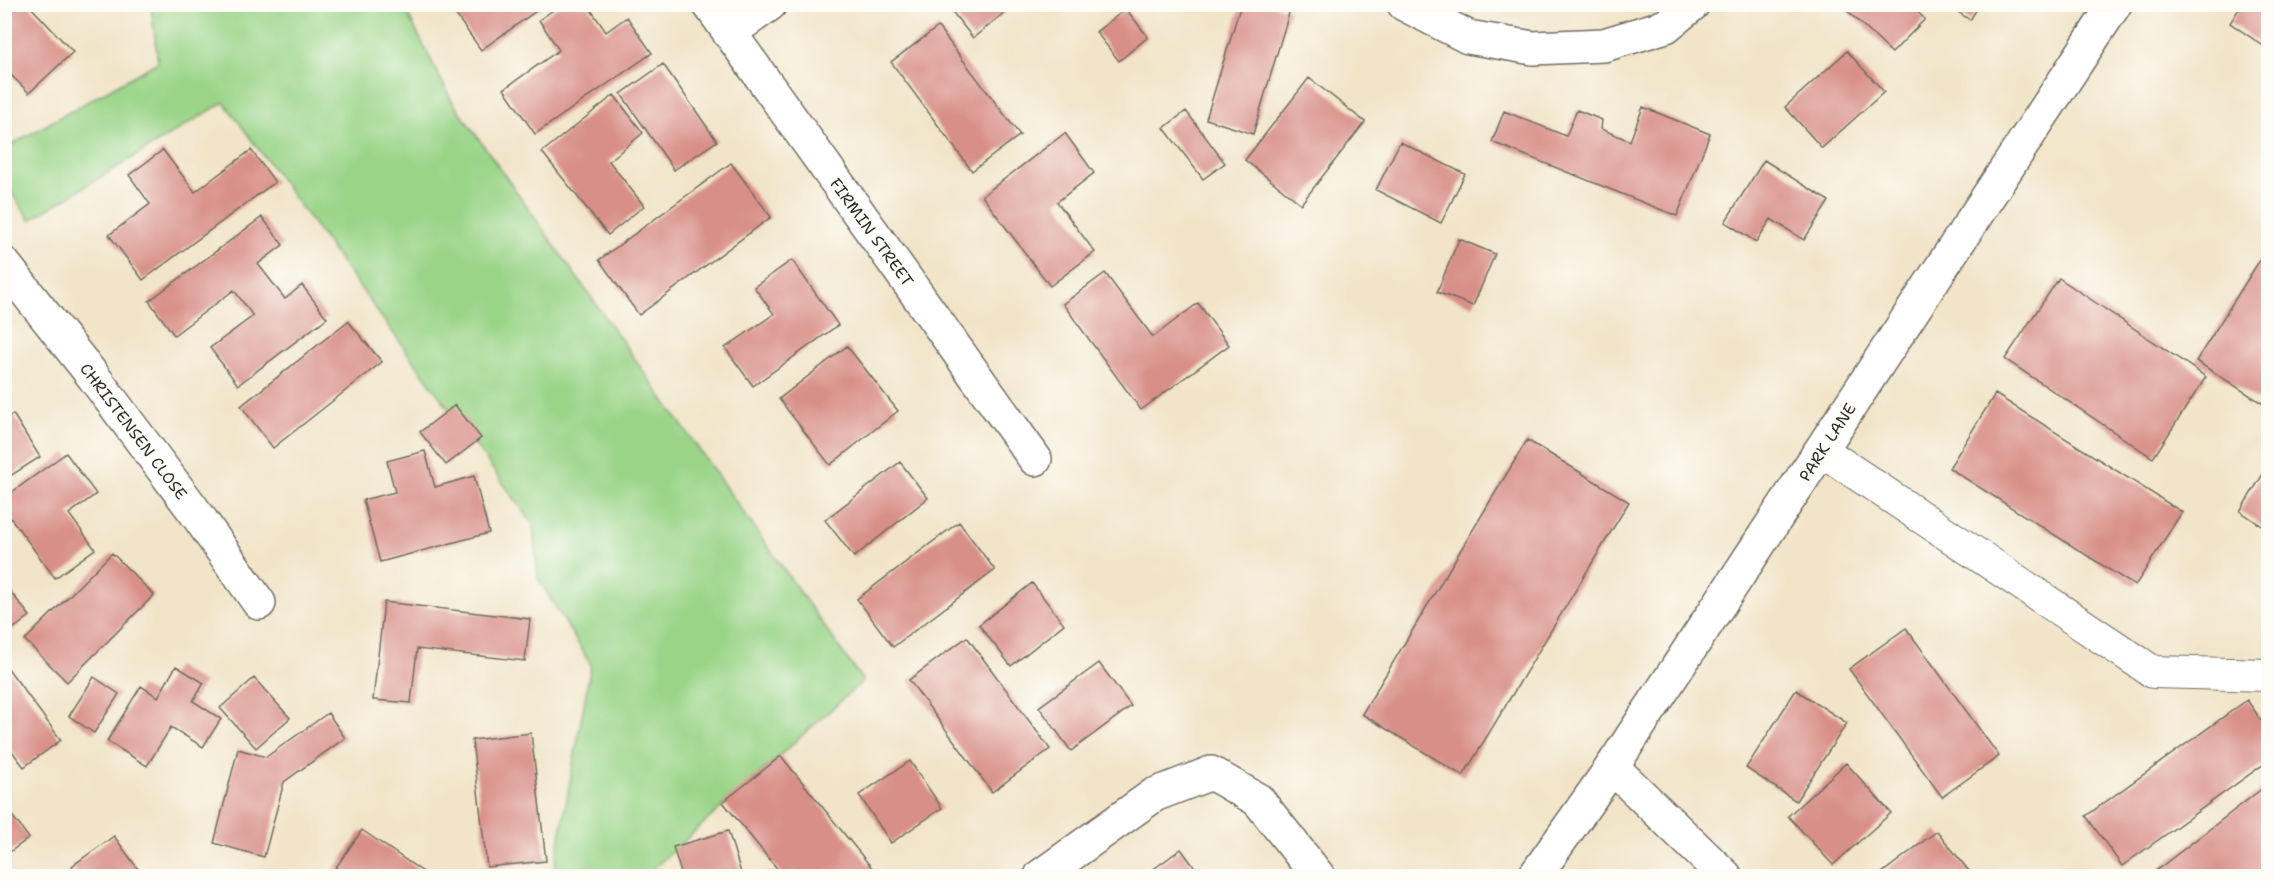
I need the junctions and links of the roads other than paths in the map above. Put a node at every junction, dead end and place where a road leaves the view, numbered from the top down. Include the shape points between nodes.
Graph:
1 (709, 4) edge
2 (770, 4) edge
3 (1404, 4) edge
4 (1693, 4) edge
5 (2115, 4) edge
6 (729, 33) junction
7 (4, 264) edge
8 (1821, 450) junction
9 (1035, 459) dead end
10 (259, 603) dead end
11 (2268, 675) edge
12 (1612, 767) junction
13 (1041, 876) edge
14 (1318, 876) edge
15 (1535, 876) edge
16 (1725, 876) edge

1 - 6 street, FIRMIN STREET
2 - 6 street
3 - 4 street via 1468,37 1533,48 1604,45 1666,26
5 - 8 street, PARK LANE
6 - 9 street, FIRMIN STREET
7 - 10 street, CHRISTENSEN CLOSE via 107,395
8 - 11 street via 2153,672
8 - 12 street, PARK LANE
12 - 15 street, PARK LANE
12 - 16 street
13 - 14 street via 1154,795 1211,772 1258,800

